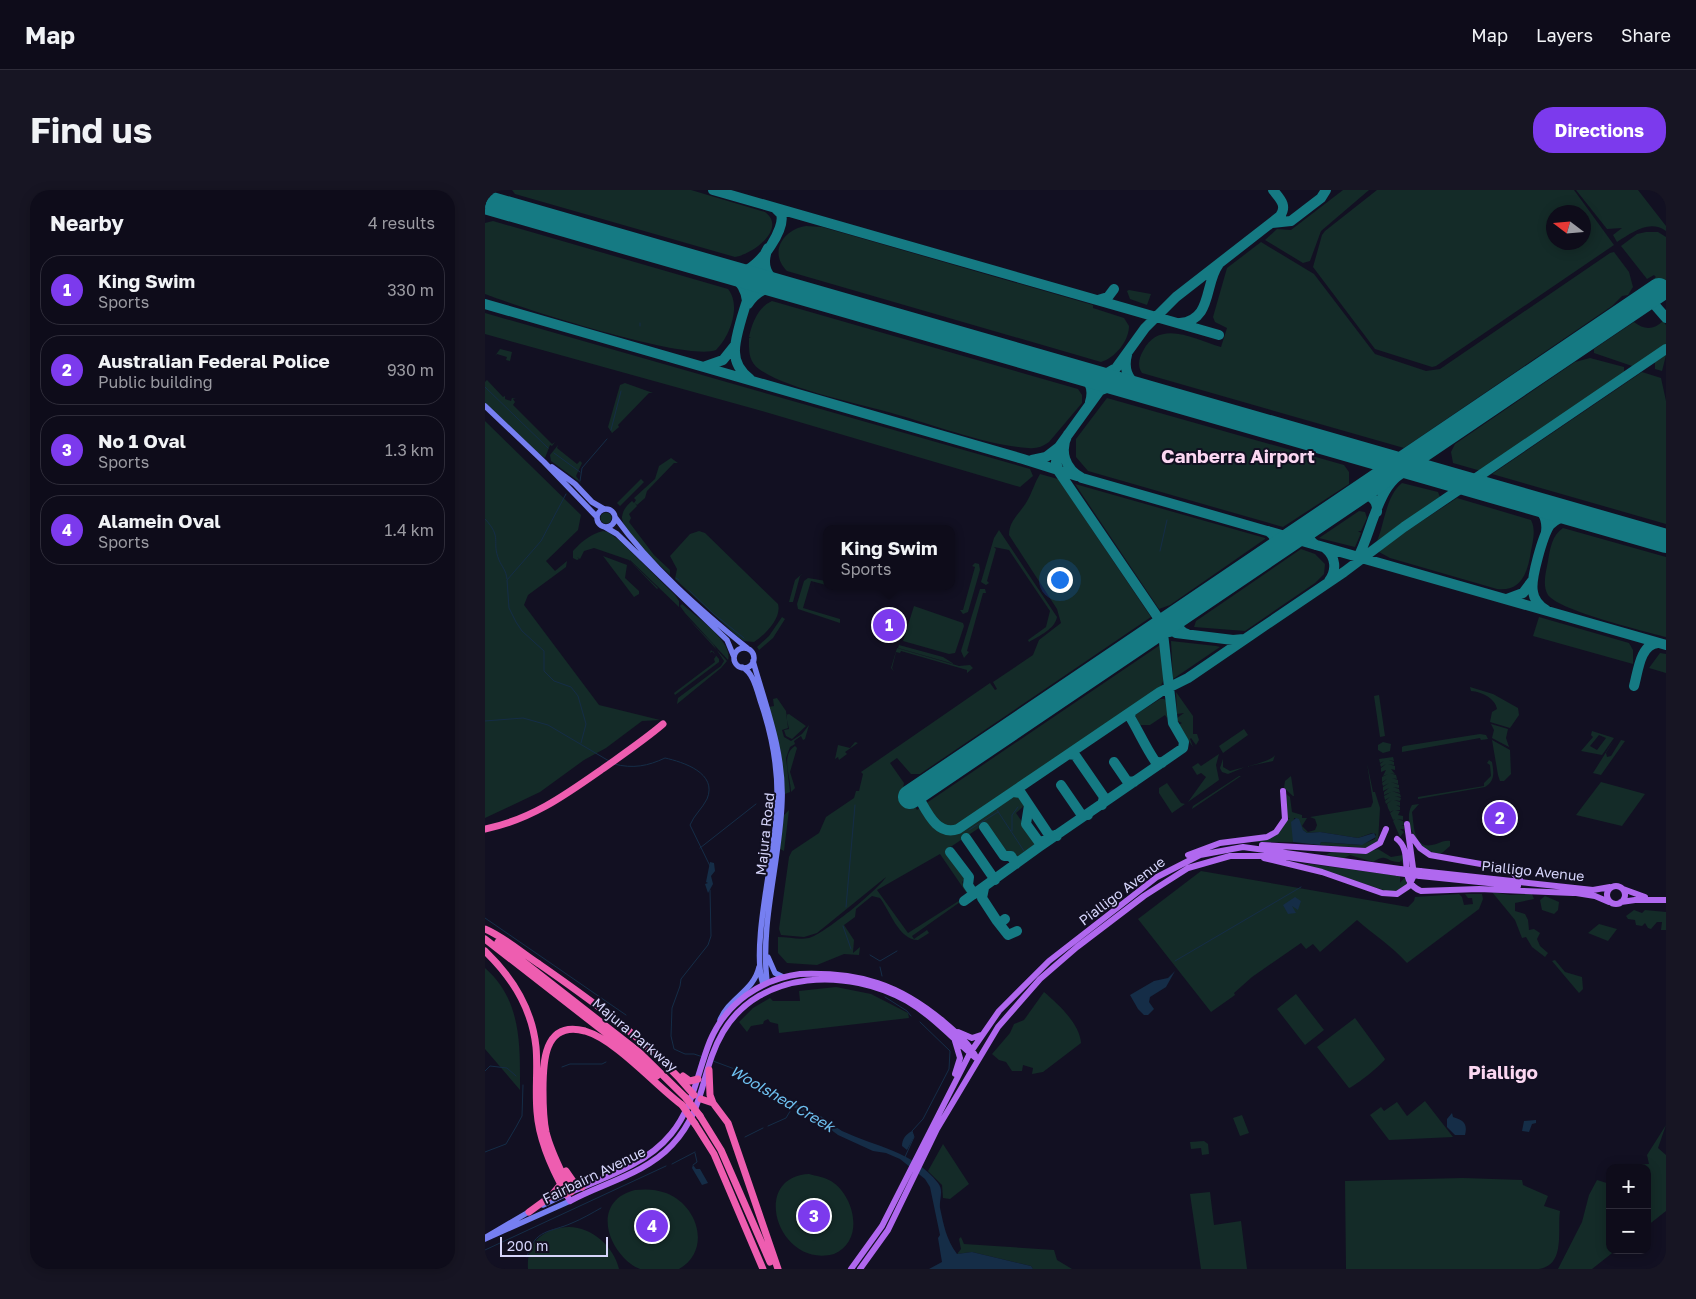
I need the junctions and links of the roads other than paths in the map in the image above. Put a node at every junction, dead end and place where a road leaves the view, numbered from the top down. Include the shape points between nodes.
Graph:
1 (485, 406) edge
2 (544, 462) junction
3 (605, 509) junction
4 (597, 517) junction
5 (615, 517) junction
6 (605, 527) junction
7 (747, 648) junction
8 (734, 657) junction
9 (753, 661) junction
10 (742, 667) junction
11 (663, 724) dead end
12 (1283, 791) dead end
13 (485, 829) edge
14 (1386, 830) dead end
15 (1397, 840) dead end
16 (1251, 846) junction
17 (1255, 856) junction
18 (1399, 871) junction
19 (1420, 873) junction
20 (1157, 878) junction
21 (1522, 882) junction
22 (1410, 884) junction
23 (1610, 887) junction
24 (1623, 889) junction
25 (1425, 891) junction
26 (1573, 893) junction
27 (1395, 894) junction
28 (1656, 900) junction
29 (1666, 900) edge
30 (1609, 902) junction
31 (1621, 902) junction
32 (485, 930) edge
33 (485, 939) edge
34 (763, 947) junction
35 (485, 951) edge
36 (783, 977) junction
37 (766, 987) junction
38 (718, 1025) junction
39 (954, 1031) junction
40 (981, 1035) junction
41 (954, 1039) junction
42 (971, 1051) junction
43 (710, 1052) junction
44 (656, 1053) junction
45 (977, 1059) junction
46 (707, 1069) junction
47 (698, 1079) junction
48 (697, 1100) junction
49 (685, 1104) junction
50 (713, 1104) junction
51 (929, 1132) junction
52 (546, 1133) junction
53 (922, 1153) junction
54 (907, 1183) junction
55 (561, 1184) junction
56 (582, 1187) junction
57 (570, 1197) junction
58 (529, 1212) junction
59 (485, 1238) edge
60 (763, 1269) edge
61 (774, 1269) edge
62 (778, 1269) edge
63 (851, 1269) edge
64 (860, 1269) edge

1 - 2 main road
2 - 3 main road
2 - 4 main road
3 - 4 main road
3 - 5 main road
4 - 6 main road via 599,524
5 - 6 main road via 612,525
5 - 7 main road via 641,551 710,618
6 - 8 main road via 616,533 727,641
7 - 8 main road via 738,650
7 - 9 main road via 752,652
8 - 10 main road via 736,664
9 - 10 main road
9 - 34 main road, Majura Road via 776,740 782,783 780,830
10 - 34 main road, Majura Road via 751,675 762,707 777,770 776,821
11 - 13 highway via 547,807 516,821
12 - 20 main road via 1285,819 1276,832 1267,837 1234,840 1205,848 1175,862
14 - 16 main road via 1380,844 1366,851 1289,845
15 - 22 main road via 1405,850
16 - 18 main road, Pialligo Avenue
16 - 20 main road, Pialligo Avenue via 1200,855
17 - 18 main road, Pialligo Avenue via 1280,856
17 - 27 main road
17 - 45 main road, Pialligo Avenue via 1230,856 1195,865 1144,896 1039,979 1007,1016
18 - 19 main road, Pialligo Avenue, bridge
19 - 21 main road, Pialligo Avenue
19 - 26 main road, Pialligo Avenue
20 - 40 main road, Pialligo Avenue via 1037,971 1010,998
21 - 22 main road via 1509,869 1428,854 1415,843 1407,824 1414,867
21 - 23 main road, Pialligo Avenue via 1595,890
22 - 25 main road
22 - 27 main road
23 - 24 main road
23 - 30 main road via 1606,894
24 - 28 main road
24 - 31 main road via 1625,896
25 - 26 main road via 1479,888
25 - 27 main road
26 - 30 main road, Pialligo Avenue
28 - 29 main road
28 - 31 main road
30 - 31 main road
32 - 44 highway via 581,993
32 - 49 highway, Majura Parkway via 648,1059
33 - 49 highway, Majura Parkway via 633,1055
34 - 36 main road via 776,974
34 - 37 main road, Majura Road
34 - 38 main road via 754,982 726,1008
35 - 55 highway via 515,986 530,1020 535,1046 538,1122 546,1151
36 - 37 main road, Fairbairn Avenue
36 - 39 main road, Fairbairn Avenue via 813,974 846,976 884,984 916,1000
37 - 38 main road, Fairbairn Avenue via 741,999
37 - 41 main road, Fairbairn Avenue via 806,981 860,984 907,1002
37 - 43 main road, Fairbairn Avenue via 735,1016
38 - 43 main road, Fairbairn Avenue
39 - 40 main road via 972,1038
39 - 42 main road, Fairbairn Avenue
40 - 42 main road, Pialligo Avenue
41 - 42 main road, Fairbairn Avenue
41 - 51 main road via 961,1055 960,1063
42 - 45 main road, Fairbairn Avenue
42 - 51 main road, Pialligo Avenue
43 - 46 main road, Fairbairn Avenue
44 - 47 highway via 688,1081
44 - 48 highway
45 - 53 main road, Pialligo Avenue
46 - 47 main road, Fairbairn Avenue
46 - 48 main road, Fairbairn Avenue
46 - 50 highway
47 - 48 main road, Fairbairn Avenue
48 - 49 main road, Fairbairn Avenue
48 - 50 highway
48 - 57 main road, Fairbairn Avenue via 679,1138 657,1158 634,1172
49 - 52 highway via 594,1036 581,1030 569,1031 551,1041 543,1059
49 - 56 main road, Fairbairn Avenue via 671,1134 658,1147 639,1160
49 - 60 highway, Majura Parkway, bridge via 713,1154
49 - 61 highway, Majura Parkway, bridge via 700,1116 721,1150
50 - 62 highway via 729,1126
51 - 53 main road, Pialligo Avenue
52 - 56 highway via 567,1175
52 - 57 highway
53 - 54 main road, Pialligo Avenue
54 - 63 main road, Pialligo Avenue via 882,1226
54 - 64 main road, Pialligo Avenue via 888,1230
55 - 57 highway
55 - 58 highway
56 - 57 main road, Fairbairn Avenue
57 - 58 main road, Fairbairn Avenue
57 - 59 main road, Fairbairn Avenue
58 - 59 main road, Fairbairn Avenue

